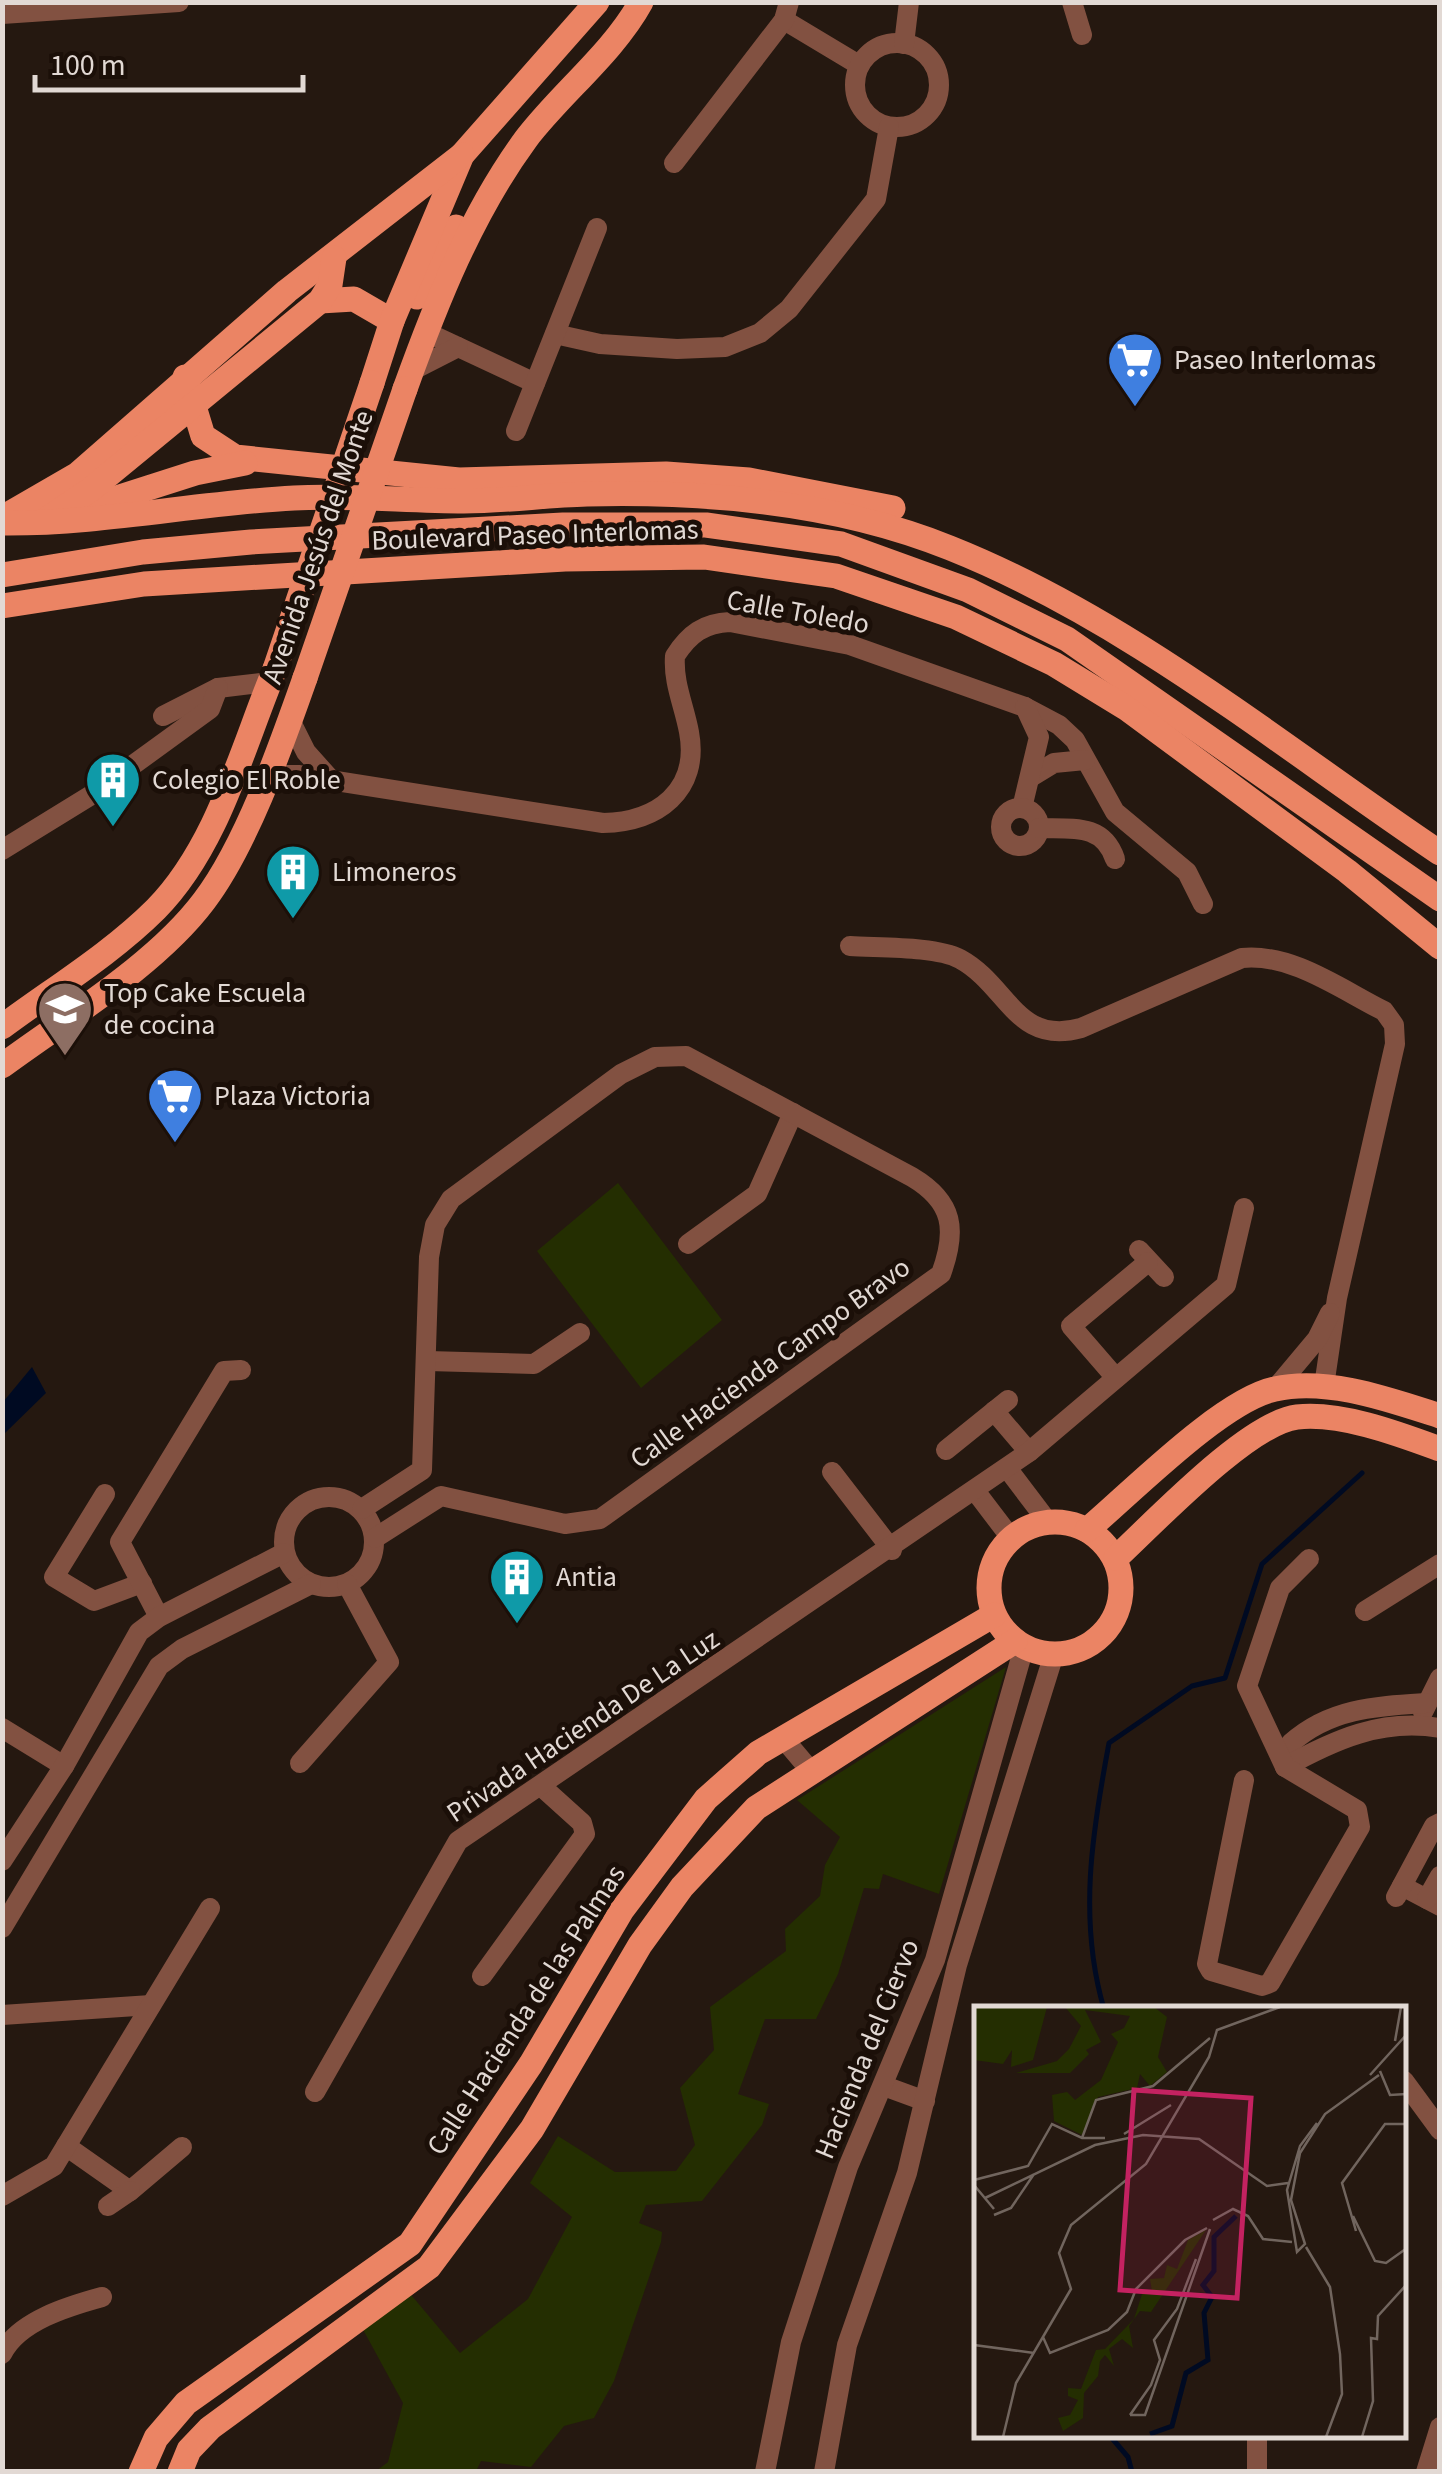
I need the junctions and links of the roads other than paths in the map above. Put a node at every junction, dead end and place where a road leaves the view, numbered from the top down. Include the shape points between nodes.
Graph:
1 (179, 2) edge
2 (597, 2) edge
3 (640, 2) edge
4 (909, 2) edge
5 (1072, 2) edge
6 (786, 12) edge
7 (2, 14) edge
8 (1082, 35) dead end
9 (904, 44) junction
10 (860, 65) junction
11 (890, 127) junction
12 (462, 155) junction
13 (674, 163) dead end
14 (505, 172) junction
15 (598, 228) dead end
16 (334, 258) junction
17 (320, 301) junction
18 (392, 320) junction
19 (426, 332) junction
20 (555, 334) junction
21 (458, 348) junction
22 (185, 376) junction
23 (408, 380) junction
24 (535, 383) junction
25 (192, 404) junction
26 (516, 430) dead end
27 (121, 461) junction
28 (265, 461) junction
29 (131, 507) junction
30 (893, 508) dead end
31 (63, 510) junction
32 (2, 521) edge
33 (40, 523) junction
34 (2, 538) edge
35 (2, 575) edge
36 (2, 606) edge
37 (272, 675) junction
38 (218, 688) junction
39 (1024, 707) junction
40 (163, 716) dead end
41 (290, 720) junction
42 (1084, 760) junction
43 (267, 775) junction
44 (1031, 776) junction
45 (332, 781) junction
46 (1337, 784) junction
47 (1022, 808) junction
48 (1039, 828) junction
49 (2, 850) edge
50 (1370, 851) junction
51 (1440, 853) edge
52 (1115, 860) dead end
53 (1440, 870) edge
54 (1440, 879) edge
55 (1440, 899) edge
56 (1203, 904) dead end
57 (1408, 920) junction
58 (1440, 937) edge
59 (850, 946) dead end
60 (1440, 947) edge
61 (46, 995) junction
62 (67, 1018) junction
63 (2, 1026) edge
64 (2, 1066) edge
65 (793, 1113) junction
66 (1244, 1208) dead end
67 (688, 1244) dead end
68 (1150, 1263) dead end
69 (1338, 1298) junction
70 (580, 1333) dead end
71 (428, 1360) junction
72 (241, 1370) dead end
73 (1116, 1378) junction
74 (1324, 1386) junction
75 (1276, 1388) junction
76 (1440, 1416) edge
77 (946, 1450) dead end
78 (1440, 1450) edge
79 (1029, 1452) junction
80 (1007, 1468) junction
81 (832, 1472) dead end
82 (976, 1492) junction
83 (105, 1494) dead end
84 (362, 1509) junction
85 (1048, 1522) junction
86 (1087, 1530) junction
87 (376, 1538) junction
88 (1011, 1538) junction
89 (892, 1550) junction
90 (284, 1553) junction
91 (1116, 1558) junction
92 (1309, 1559) dead end
93 (1440, 1564) edge
94 (142, 1583) junction
95 (311, 1584) junction
96 (347, 1584) junction
97 (1365, 1612) dead end
98 (994, 1615) junction
99 (159, 1617) junction
100 (1020, 1644) junction
101 (1054, 1654) junction
102 (1440, 1678) edge
103 (1426, 1703) junction
104 (1418, 1724) junction
105 (2, 1728) edge
106 (1440, 1728) edge
107 (783, 1738) junction
108 (300, 1763) dead end
109 (64, 1766) junction
110 (1285, 1767) junction
111 (810, 1770) junction
112 (1244, 1780) dead end
113 (540, 1786) junction
114 (1440, 1823) edge
115 (2, 1861) edge
116 (1440, 1876) edge
117 (1433, 1903) edge
118 (210, 1908) dead end
119 (2, 1928) edge
120 (482, 1976) dead end
121 (151, 2006) junction
122 (2, 2015) edge
123 (1407, 2085) edge
124 (884, 2086) junction
125 (315, 2092) dead end
126 (925, 2101) junction
127 (1440, 2130) edge
128 (66, 2146) junction
129 (182, 2147) dead end
130 (130, 2191) junction
131 (2, 2196) edge
132 (108, 2206) dead end
133 (102, 2297) dead end
134 (2, 2354) edge
135 (1440, 2427) edge
136 (1257, 2439) edge
137 (141, 2472) edge
138 (180, 2472) edge
139 (765, 2472) edge
140 (824, 2472) edge
141 (1257, 2472) edge
142 (1426, 2472) edge

1 - 7 street
2 - 12 main road, Avenida Jesús del Monte
3 - 14 main road, Avenida Jesús del Monte
4 - 9 street
5 - 8 street
6 - 10 street
6 - 13 street
9 - 10 street via 887,44
9 - 11 street via 931,60 939,90 923,119
10 - 11 street via 854,84 858,104
11 - 20 street via 876,198 789,309 760,334 724,346 676,349
12 - 16 main road
12 - 18 main road, Avenida Jesús del Monte
14 - 18 main road via 467,206 418,297
14 - 19 main road, Avenida Jesús del Monte
15 - 20 street
16 - 17 main road
16 - 22 main road
17 - 18 main road via 354,299
17 - 25 main road
18 - 37 main road, Avenida Jesús del Monte, bridge
19 - 21 street
19 - 23 main road, Avenida Jesús del Monte
20 - 24 street
21 - 23 street
21 - 24 street
22 - 25 main road
22 - 32 main road via 78,474
23 - 41 main road, Avenida Jesús del Monte, bridge
24 - 26 street
25 - 27 main road
25 - 28 main road via 212,445 224,454
27 - 29 main road
27 - 31 main road
28 - 29 main road via 195,473
28 - 30 main road via 459,480 583,474 749,480
29 - 31 main road
29 - 33 main road
29 - 46 main road via 585,494 750,499 830,512 952,548 1066,604
31 - 33 main road
32 - 33 main road
33 - 34 main road
35 - 50 main road, Boulevard Paseo Interlomas via 251,542 563,525 706,525 840,544 968,590 1067,639
36 - 57 main road, Boulevard Paseo Interlomas via 144,584 565,559 704,557 836,576 956,617 1054,664 1126,708
37 - 38 street
37 - 61 main road, Avenida Jesús del Monte via 190,866 156,908
38 - 40 street
38 - 49 street via 210,709
39 - 42 street, Calle Toledo via 1059,725
39 - 44 street via 1039,738
39 - 45 street, Calle Toledo via 850,645 711,623 675,656 691,746 684,784 658,812 603,823
41 - 43 main road, Avenida Jesús del Monte
41 - 45 street
42 - 44 street via 1054,763
42 - 56 street, Calle Toledo via 1115,812 1187,872
43 - 45 street, Calle Toledo
43 - 62 main road, Avenida Jesús del Monte via 204,901 146,958
44 - 47 street
46 - 51 main road
46 - 53 main road via 1361,811
47 - 48 street via 1036,816
47 - 48 street via 1004,818 1004,836 1025,845
48 - 52 street via 1089,830 1102,836
50 - 54 main road
50 - 55 main road, Boulevard Paseo Interlomas
57 - 58 main road
57 - 60 main road, Boulevard Paseo Interlomas
59 - 69 street via 958,958 1040,1032 1082,1028 1242,958 1263,956 1384,1011 1394,1025 1395,1044
61 - 62 main road
61 - 63 main road, Avenida Jesús del Monte
62 - 64 main road, Avenida Jesús del Monte
65 - 67 street via 757,1194
65 - 71 street, Calle Hacienda Campo Bravo via 686,1056 654,1057 620,1074 451,1199 435,1225 430,1257
65 - 87 street, Calle Hacienda Campo Bravo via 934,1190 952,1242 940,1274 600,1519 565,1524 441,1496
66 - 73 street, Privada Hacienda De La Luz via 1226,1285
68 - 73 street via 1071,1326
69 - 74 street
69 - 75 street via 1317,1339
70 - 71 street via 534,1364
71 - 84 street, Calle Hacienda Campo Bravo via 422,1470
72 - 94 street via 224,1371 120,1542
73 - 79 street, Privada Hacienda De La Luz
74 - 75 main road
74 - 76 main road
75 - 86 main road via 1240,1401
77 - 79 street via 1001,1406
78 - 91 main road via 1325,1418 1273,1424 1244,1442
79 - 80 street, Privada Hacienda De La Luz
80 - 82 street, Privada Hacienda De La Luz
80 - 85 street
81 - 89 street
82 - 88 street
82 - 89 street, Privada Hacienda De La Luz
83 - 94 street via 54,1577 94,1600
84 - 87 street
84 - 90 street via 341,1497 317,1496 296,1508 284,1529
85 - 86 main road
85 - 88 main road
86 - 91 main road
87 - 96 street via 363,1573
88 - 98 main road via 990,1574
89 - 113 street, Privada Hacienda De La Luz
90 - 95 street
90 - 99 street
91 - 101 main road via 1121,1586 1110,1624 1079,1650
92 - 110 street via 1280,1588 1248,1680
93 - 97 street
94 - 99 street
95 - 96 street
95 - 119 street via 159,1666
96 - 108 street via 389,1662
98 - 100 main road
98 - 107 main road, Calle Hacienda de las Palmas
99 - 109 street via 140,1632
100 - 101 main road
100 - 111 main road
100 - 124 street, Hacienda del Ciervo via 936,1960
101 - 126 street, Hacienda del Ciervo via 958,1965
102 - 103 street
103 - 104 street
103 - 110 street via 1328,1718 1291,1743
104 - 106 street
104 - 110 street via 1335,1740
105 - 109 street
107 - 111 street
107 - 137 main road, Calle Hacienda de las Palmas via 706,1799 622,1910 531,2064 410,2244 186,2403 156,2438
109 - 115 street
110 - 112 street via 1358,1810 1360,1828 1270,1983 1262,1986 1211,1972 1207,1964
111 - 138 main road via 756,1808 682,1887 640,1945 532,2129 429,2267 210,2428
113 - 120 street via 582,1823 585,1834
113 - 125 street, Privada Hacienda De La Luz via 458,1841
114 - 117 street via 1399,1891
116 - 117 street
118 - 121 street
121 - 122 street
121 - 128 street
123 - 127 street
124 - 126 street
124 - 139 street, Hacienda del Ciervo via 848,2167 791,2342
126 - 140 street, Hacienda del Ciervo via 847,2345
128 - 130 street
128 - 131 street via 54,2166
129 - 130 street
130 - 132 street
133 - 134 street via 39,2322
135 - 142 street
136 - 141 street

